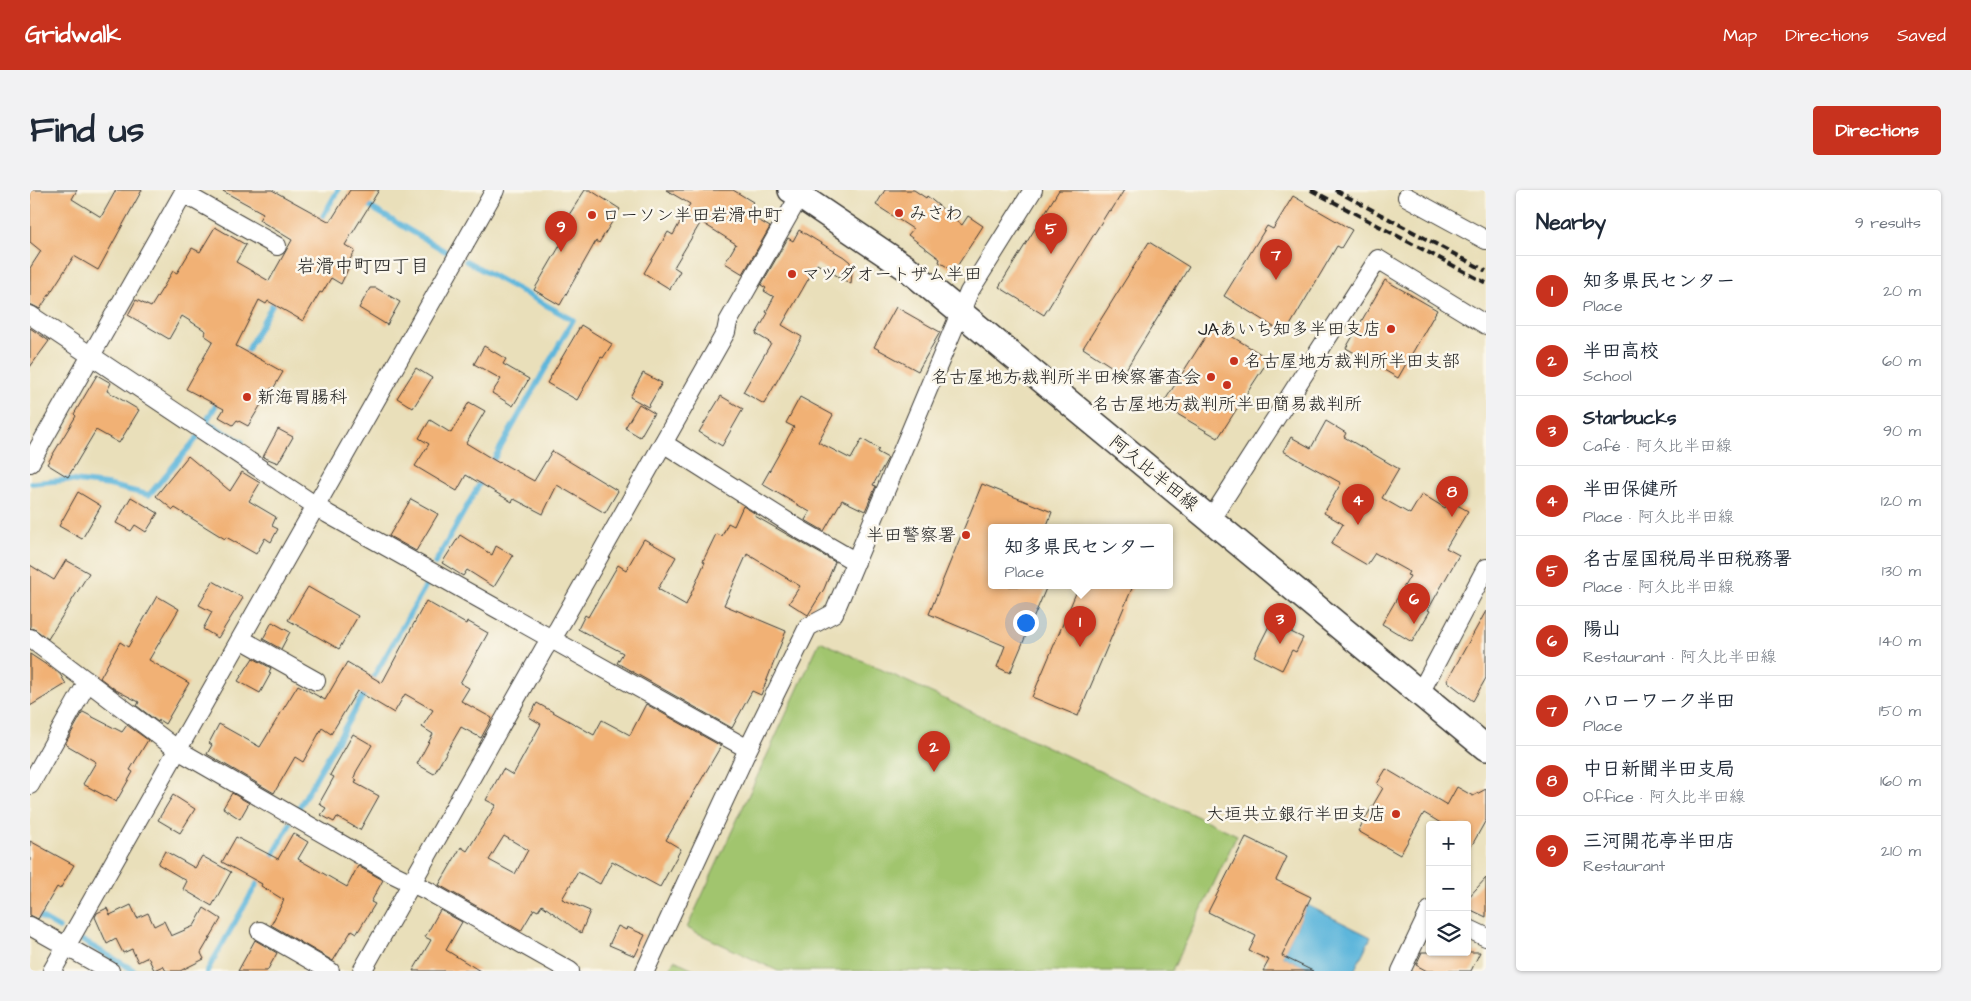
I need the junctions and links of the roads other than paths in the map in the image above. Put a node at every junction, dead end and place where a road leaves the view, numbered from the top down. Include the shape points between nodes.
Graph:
1 (496, 190) edge
2 (1033, 190) edge
3 (184, 192) edge
4 (795, 192) edge
5 (1407, 197) dead end
6 (1486, 240) edge
7 (277, 246) dead end
8 (961, 313) junction
9 (30, 315) edge
10 (1486, 325) edge
11 (91, 355) junction
12 (663, 443) junction
13 (30, 463) edge
14 (317, 506) junction
15 (1211, 519) junction
16 (856, 562) junction
17 (1486, 570) edge
18 (30, 638) edge
19 (241, 639) junction
20 (551, 640) junction
21 (88, 681) junction
22 (316, 681) dead end
23 (1420, 693) junction
24 (1486, 748) edge
25 (748, 749) junction
26 (178, 750) junction
27 (30, 785) edge
28 (412, 883) junction
29 (1430, 911) edge
30 (30, 926) edge
31 (1471, 930) edge
32 (260, 931) dead end
33 (1486, 937) edge
34 (66, 946) junction
35 (52, 971) edge
36 (110, 971) edge
37 (330, 971) edge
38 (362, 971) edge
39 (570, 971) edge
40 (645, 971) edge
41 (1401, 971) edge

1 - 14 street
2 - 8 street via 969,292
3 - 7 street
3 - 11 street
4 - 8 main road, 阿久比半田線 via 908,269
4 - 12 street via 728,322 726,332
5 - 6 street
8 - 15 main road, 阿久比半田線
8 - 16 street
9 - 11 street
10 - 15 street via 1378,259
11 - 13 street
11 - 14 street
12 - 16 street
12 - 20 street
14 - 19 street
14 - 20 street
15 - 23 main road, 阿久比半田線
16 - 25 street via 834,613 808,627
17 - 23 street
18 - 21 street
19 - 22 street
19 - 26 street
20 - 25 street
20 - 28 street
21 - 26 street
21 - 27 street
23 - 24 main road, 阿久比半田線
25 - 40 street
26 - 28 street
26 - 34 street
28 - 38 street
28 - 39 street
29 - 41 street
30 - 34 street
31 - 33 street
32 - 37 street
34 - 35 street
34 - 36 street

